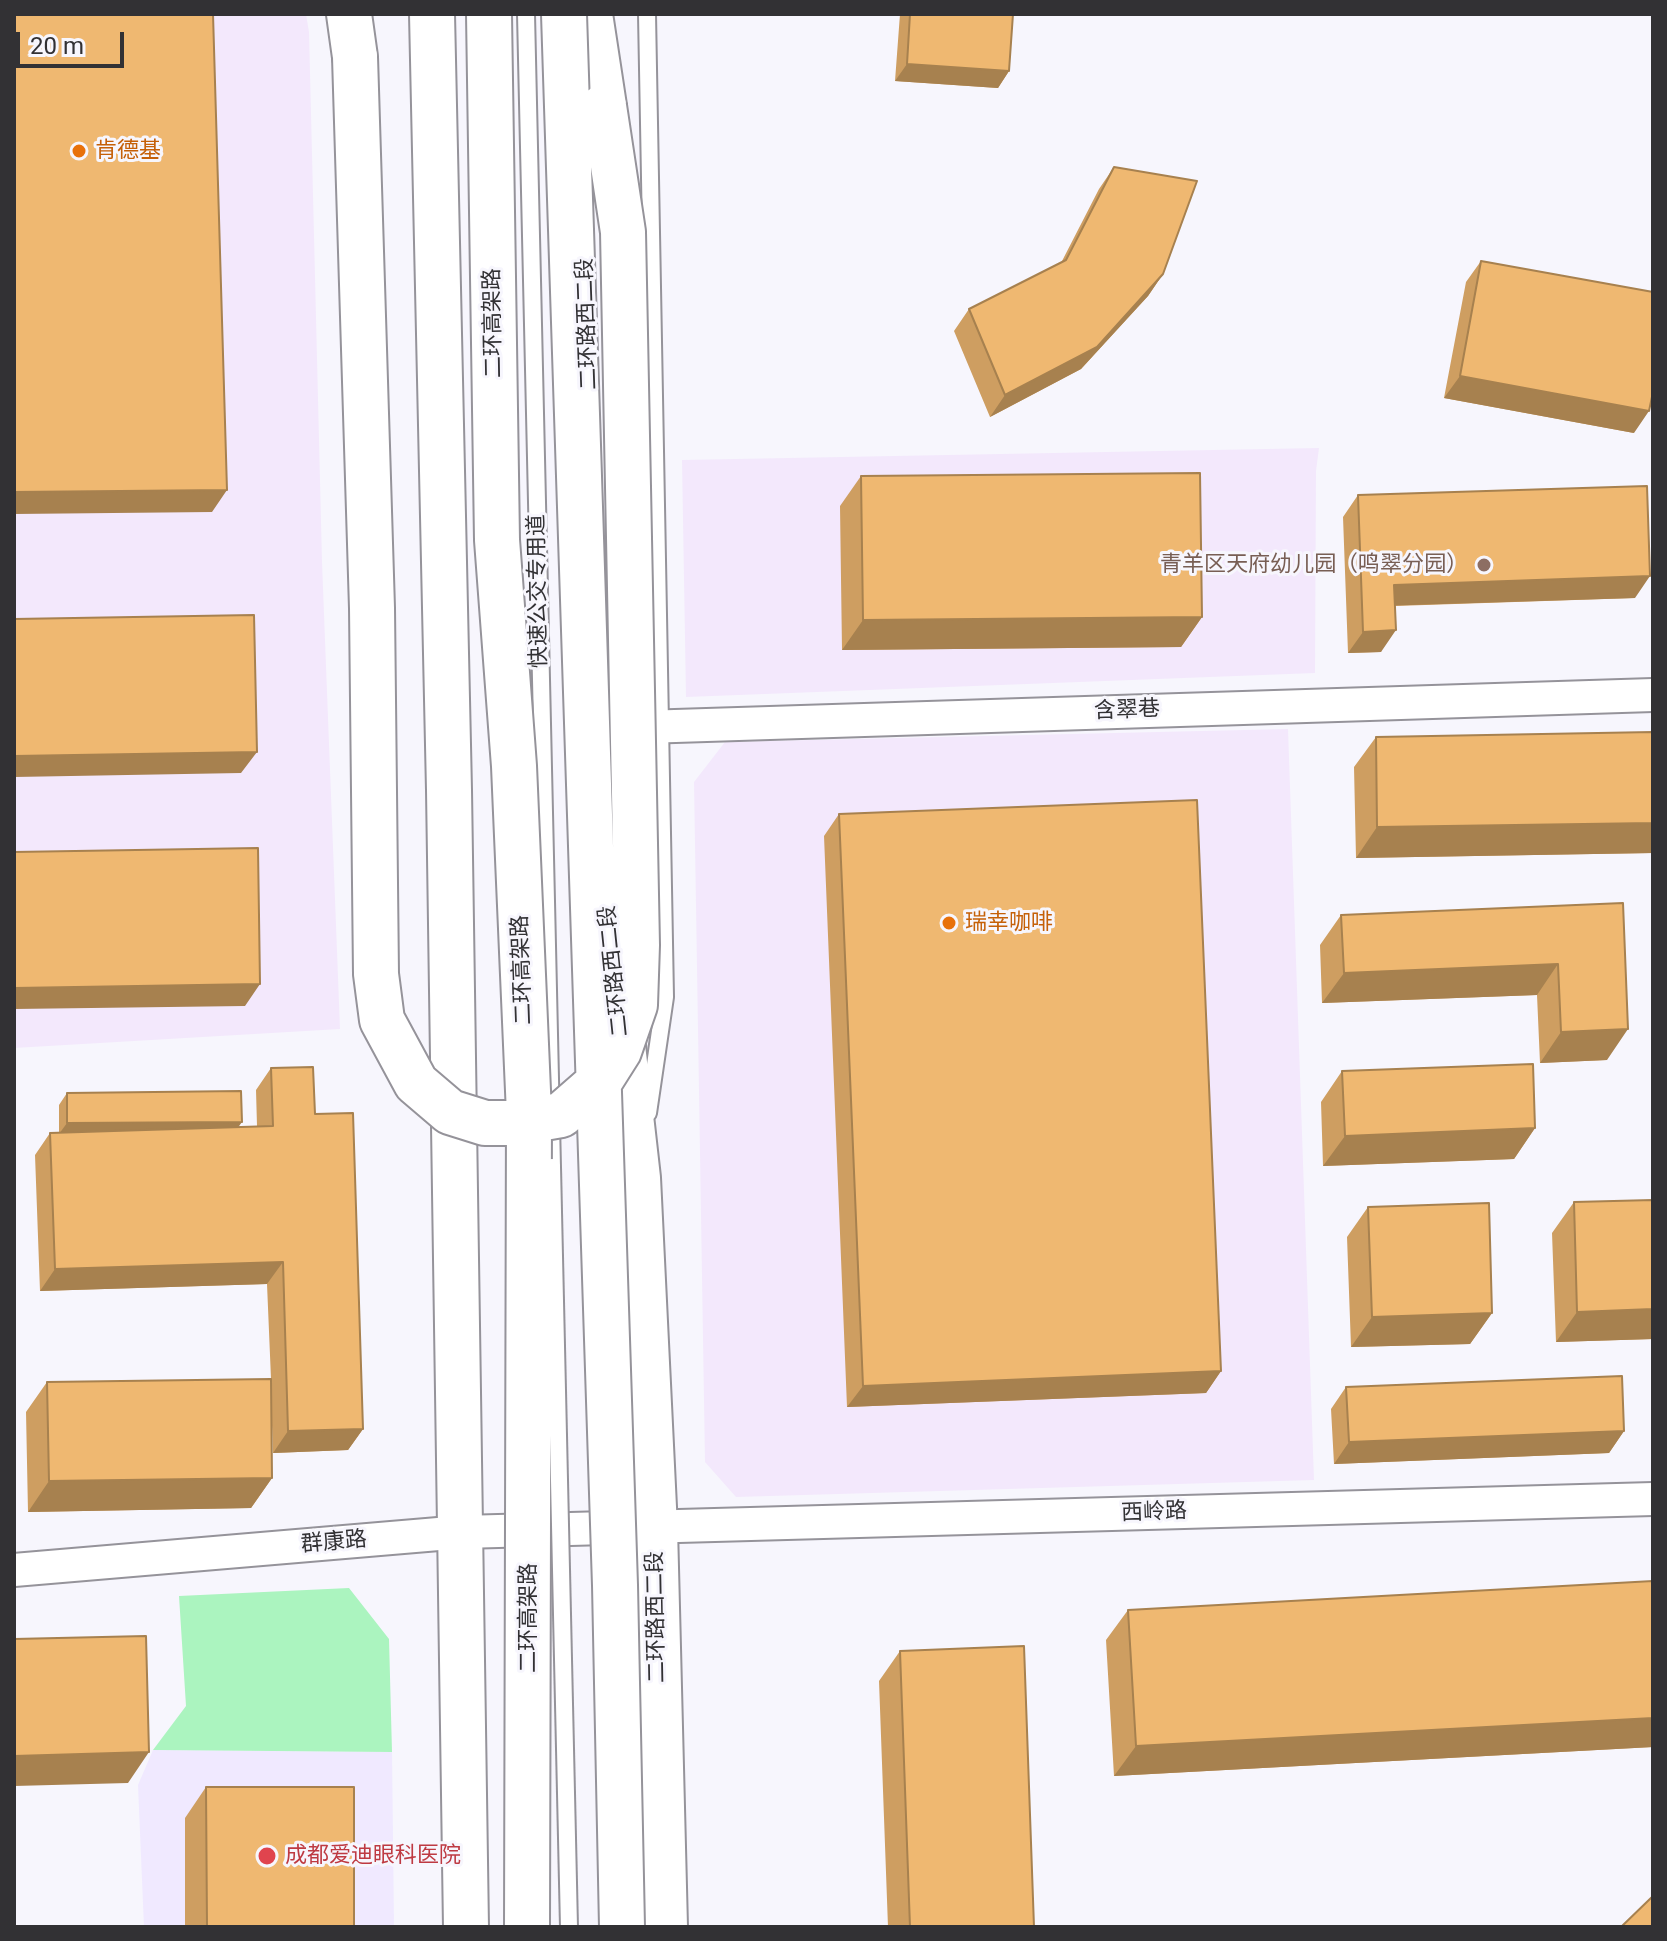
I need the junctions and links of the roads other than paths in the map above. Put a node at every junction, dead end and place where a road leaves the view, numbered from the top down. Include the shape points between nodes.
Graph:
1 (349, 14) edge
2 (432, 14) edge
3 (489, 14) edge
4 (526, 14) edge
5 (564, 14) edge
6 (579, 14) edge
7 (590, 14) edge
8 (647, 14) edge
9 (1653, 695) edge
10 (661, 726) junction
11 (601, 729) junction
12 (638, 1178) junction
13 (1653, 1499) edge
14 (655, 1528) junction
15 (462, 1532) junction
16 (14, 1570) edge
17 (466, 1927) edge
18 (527, 1927) edge
19 (569, 1927) edge
20 (622, 1927) edge
21 (665, 1927) edge

1 - 7 main road, bridge via 355,57 372,608 376,974 382,1020 416,1083 450,1112 485,1123 561,1115 600,1081 619,1051 635,1005 623,232
2 - 15 main road
3 - 18 main road, 二环高架路, bridge via 497,540 514,766 529,1114
4 - 19 lane, 快速公交专用道, bridge
5 - 20 main road, bridge
6 - 11 main road, 二环路西二段
8 - 10 lane
9 - 10 street, 含翠巷
10 - 11 street, 含翠巷
10 - 12 lane via 665,997
11 - 12 main road, 二环路西二段 via 607,901
12 - 14 main road, 二环路西二段
13 - 14 street, 西岭路
14 - 15 street, 群康路
14 - 21 main road, 二环路西二段
15 - 16 street, 群康路
15 - 17 main road

